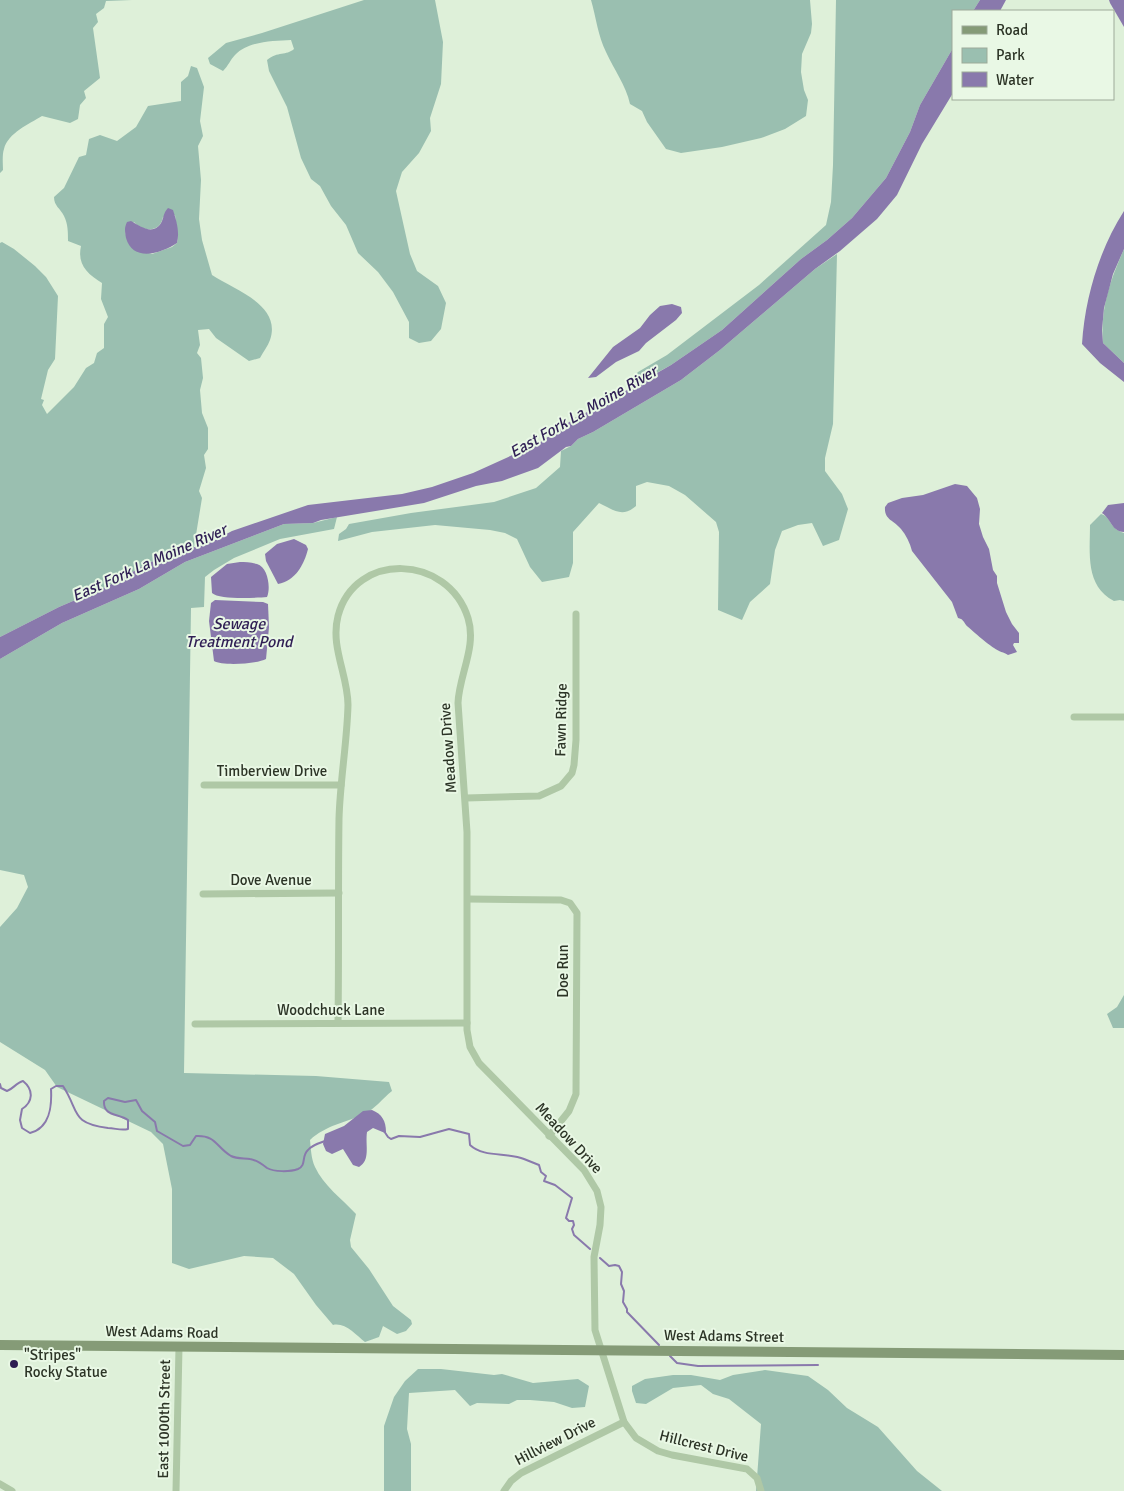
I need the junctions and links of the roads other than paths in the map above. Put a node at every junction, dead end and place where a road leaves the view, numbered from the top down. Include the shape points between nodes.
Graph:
1 (576, 614) dead end
2 (1074, 716) dead end
3 (1124, 717) edge
4 (204, 784) dead end
5 (341, 785) junction
6 (466, 798) junction
7 (339, 893) junction
8 (203, 894) dead end
9 (468, 900) junction
10 (338, 1023) junction
11 (467, 1023) junction
12 (195, 1024) dead end
13 (549, 1136) junction
14 (0, 1345) edge
15 (179, 1347) junction
16 (323, 1348) joint
17 (602, 1350) junction
18 (1124, 1354) edge
19 (624, 1422) junction
20 (0, 1484) edge
21 (12, 1491) edge
22 (176, 1491) edge
23 (504, 1491) edge
24 (761, 1491) edge

1 - 6 street, Fawn Ridge via 576,746 572,773 561,786 539,796
2 - 3 street
4 - 5 street, Timberview Drive
5 - 6 street, Meadow Drive via 348,700 336,646 339,613 346,598 367,578 385,571 410,569 434,576 450,588 464,605 469,620 471,640 458,703
5 - 7 street, Meadow Drive
6 - 9 street, Meadow Drive
7 - 8 street, Dove Avenue
7 - 10 street, Meadow Drive
9 - 11 street, Meadow Drive
9 - 13 street, Doe Run via 562,900 570,903 577,913 576,1094 569,1111
10 - 11 street, Woodchuck Lane
10 - 12 street, Woodchuck Lane
11 - 13 street, Meadow Drive via 470,1047 479,1063
13 - 17 street, Meadow Drive via 584,1170 599,1196 594,1308 595,1330
14 - 15 street, West Adams Road
15 - 16 street, West Adams Road
15 - 22 street, East 1000th Street
16 - 17 street, West Adams Street
17 - 18 street, West Adams Street
17 - 19 street, Hillcrest Drive
19 - 23 street, Hillview Drive via 521,1473
19 - 24 street, Hillcrest Drive via 640,1441 658,1451 747,1469 757,1478
20 - 21 street

